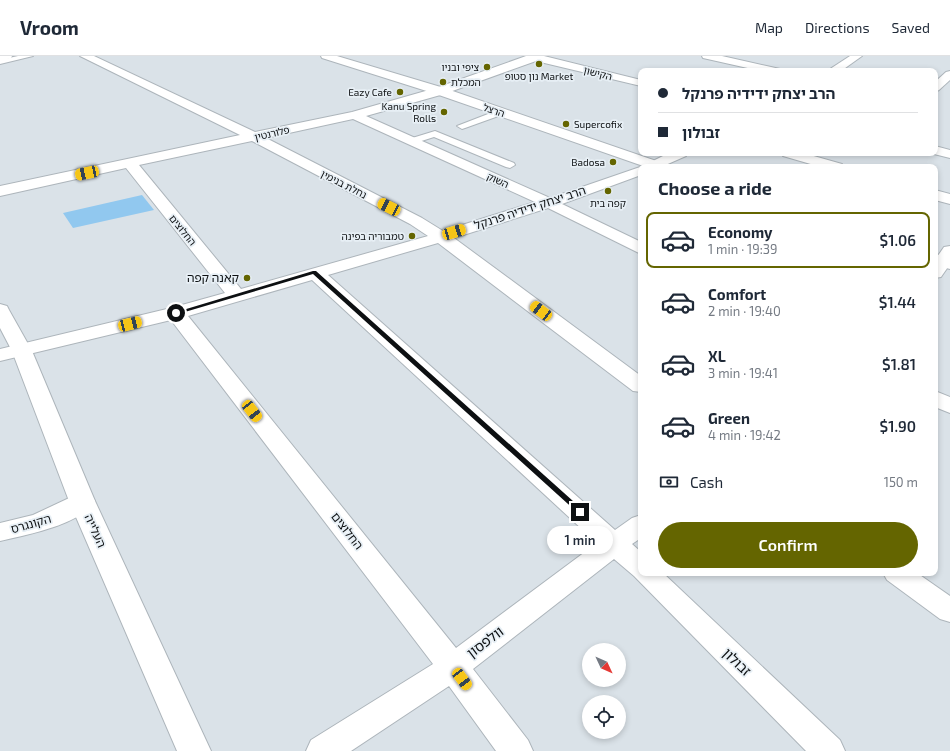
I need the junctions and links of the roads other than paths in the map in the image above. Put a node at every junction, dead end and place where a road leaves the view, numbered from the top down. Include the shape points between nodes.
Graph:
1 (7, 56) edge
2 (29, 56) edge
3 (85, 56) edge
4 (326, 56) edge
5 (535, 56) edge
6 (709, 56) edge
7 (857, 56) edge
8 (0, 58) edge
9 (0, 62) edge
10 (763, 68) edge
11 (838, 68) edge
12 (950, 74) edge
13 (638, 83) edge
14 (938, 85) edge
15 (440, 91) junction
16 (501, 112) junction
17 (354, 115) junction
18 (462, 126) dead end
19 (254, 137) junction
20 (412, 141) junction
21 (938, 151) edge
22 (950, 154) edge
23 (675, 156) edge
24 (798, 156) edge
25 (130, 164) junction
26 (643, 164) edge
27 (657, 164) edge
28 (826, 164) edge
29 (510, 165) dead end
30 (638, 172) edge
31 (0, 191) edge
32 (938, 196) edge
33 (950, 199) edge
34 (549, 203) junction
35 (441, 237) junction
36 (638, 248) edge
37 (314, 272) junction
38 (236, 295) junction
39 (0, 310) edge
40 (176, 313) junction
41 (22, 351) junction
42 (0, 355) edge
43 (638, 384) edge
44 (938, 400) edge
45 (950, 406) edge
46 (82, 501) junction
47 (638, 526) edge
48 (0, 532) edge
49 (615, 543) junction
50 (638, 565) edge
51 (649, 576) edge
52 (901, 576) edge
53 (950, 611) edge
54 (453, 667) junction
55 (194, 751) edge
56 (323, 751) edge
57 (516, 751) edge
58 (828, 751) edge

1 - 8 street
2 - 9 lane
3 - 19 street, נחלת בנימין
4 - 15 street, הרצל
5 - 13 street, הקישון
5 - 15 street, פלורנטין
6 - 10 street
7 - 11 street
12 - 14 street
15 - 16 street, הרצל
15 - 17 street, פלורנטין
16 - 18 lane
16 - 26 street, הרצל
17 - 19 street, פלורנטין
17 - 20 street, השוק
19 - 25 street, פלורנטין
19 - 35 street, נחלת בנימין via 416,221
20 - 29 lane via 435,134
20 - 34 street, השוק
21 - 22 street
23 - 27 street, הרב יצחק ידידיה פרנקל
24 - 28 street
25 - 31 street, פלורנטין
25 - 38 street, החלוצים
30 - 34 street, הרב יצחק ידידיה פרנקל
32 - 33 street
34 - 35 street, הרב יצחק ידידיה פרנקל
34 - 36 street, השוק
35 - 37 street, הרב יצחק ידידיה פרנקל
35 - 43 street, נחלת בנימין
37 - 38 street, הרב יצחק ידידיה פרנקל
37 - 49 street
38 - 40 street, הרב יצחק ידידיה פרנקל
39 - 41 street, העלייה
40 - 41 street, הרב יצחק ידידיה פרנקל
40 - 54 street, החלוצים
41 - 42 street, הרב יצחק ידידיה פרנקל
41 - 46 street, העלייה
44 - 45 street
46 - 48 street, הקונגרס via 39,524
46 - 55 street, העלייה
47 - 49 street, וולפסון
49 - 50 street
49 - 54 street, וולפסון
51 - 58 street, זבולון
52 - 53 street
54 - 56 street, וולפסון
54 - 57 street, החלוצים

